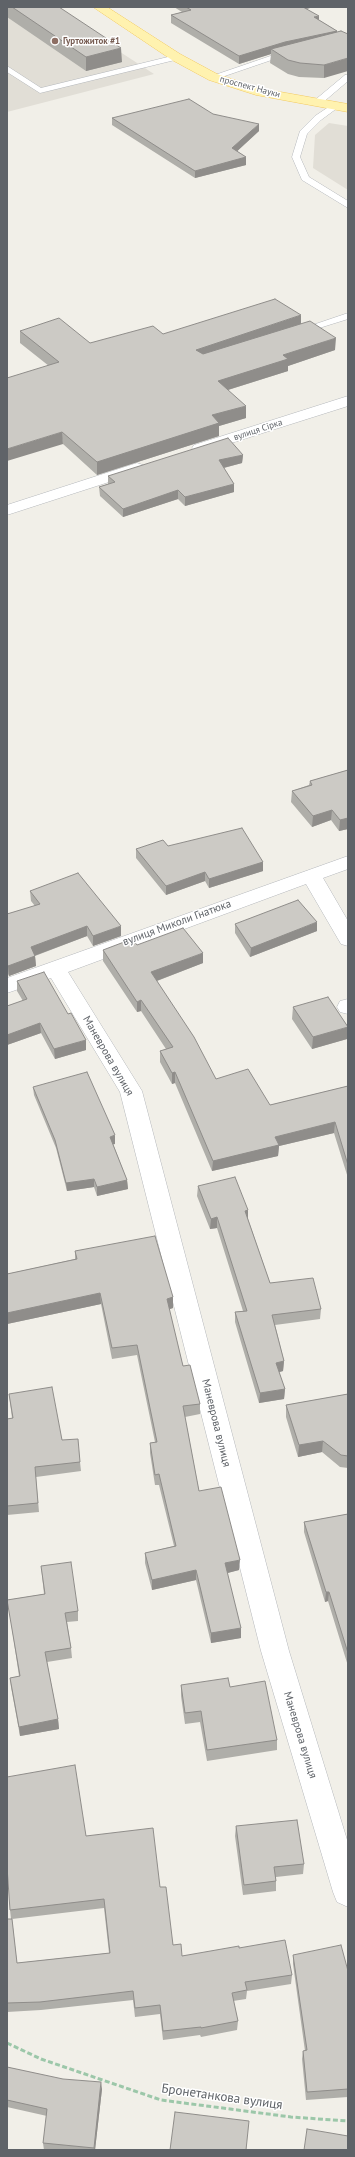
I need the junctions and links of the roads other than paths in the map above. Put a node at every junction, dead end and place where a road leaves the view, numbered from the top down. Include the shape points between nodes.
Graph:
1 (99, 7) edge
2 (296, 51) edge
3 (176, 57) junction
4 (7, 68) edge
5 (213, 77) junction
6 (348, 77) edge
7 (318, 102) junction
8 (342, 107) edge
9 (348, 205) edge
10 (348, 316) edge
11 (290, 334) edge
12 (348, 401) edge
13 (188, 452) edge
14 (152, 464) edge
15 (7, 510) edge
16 (348, 862) edge
17 (311, 874) junction
18 (348, 939) edge
19 (55, 968) junction
20 (7, 986) edge
21 (348, 1892) edge

1 - 3 main road, проспект Науки
2 - 5 lane
3 - 4 lane via 40,92
3 - 5 main road, проспект Науки
5 - 7 main road, проспект Науки via 256,91
6 - 7 lane
7 - 8 main road, проспект Науки
8 - 9 lane via 318,118 303,133 296,157 305,178
10 - 11 lane
12 - 13 street, вулиця Сірка
14 - 15 street
16 - 17 street, вулиця Миколи Гнатюка
17 - 18 street
17 - 19 street, вулиця Миколи Гнатюка
19 - 20 street, вулиця Миколи Гнатюка
19 - 21 street, Маневрова вулиця via 131,1091 275,1651

